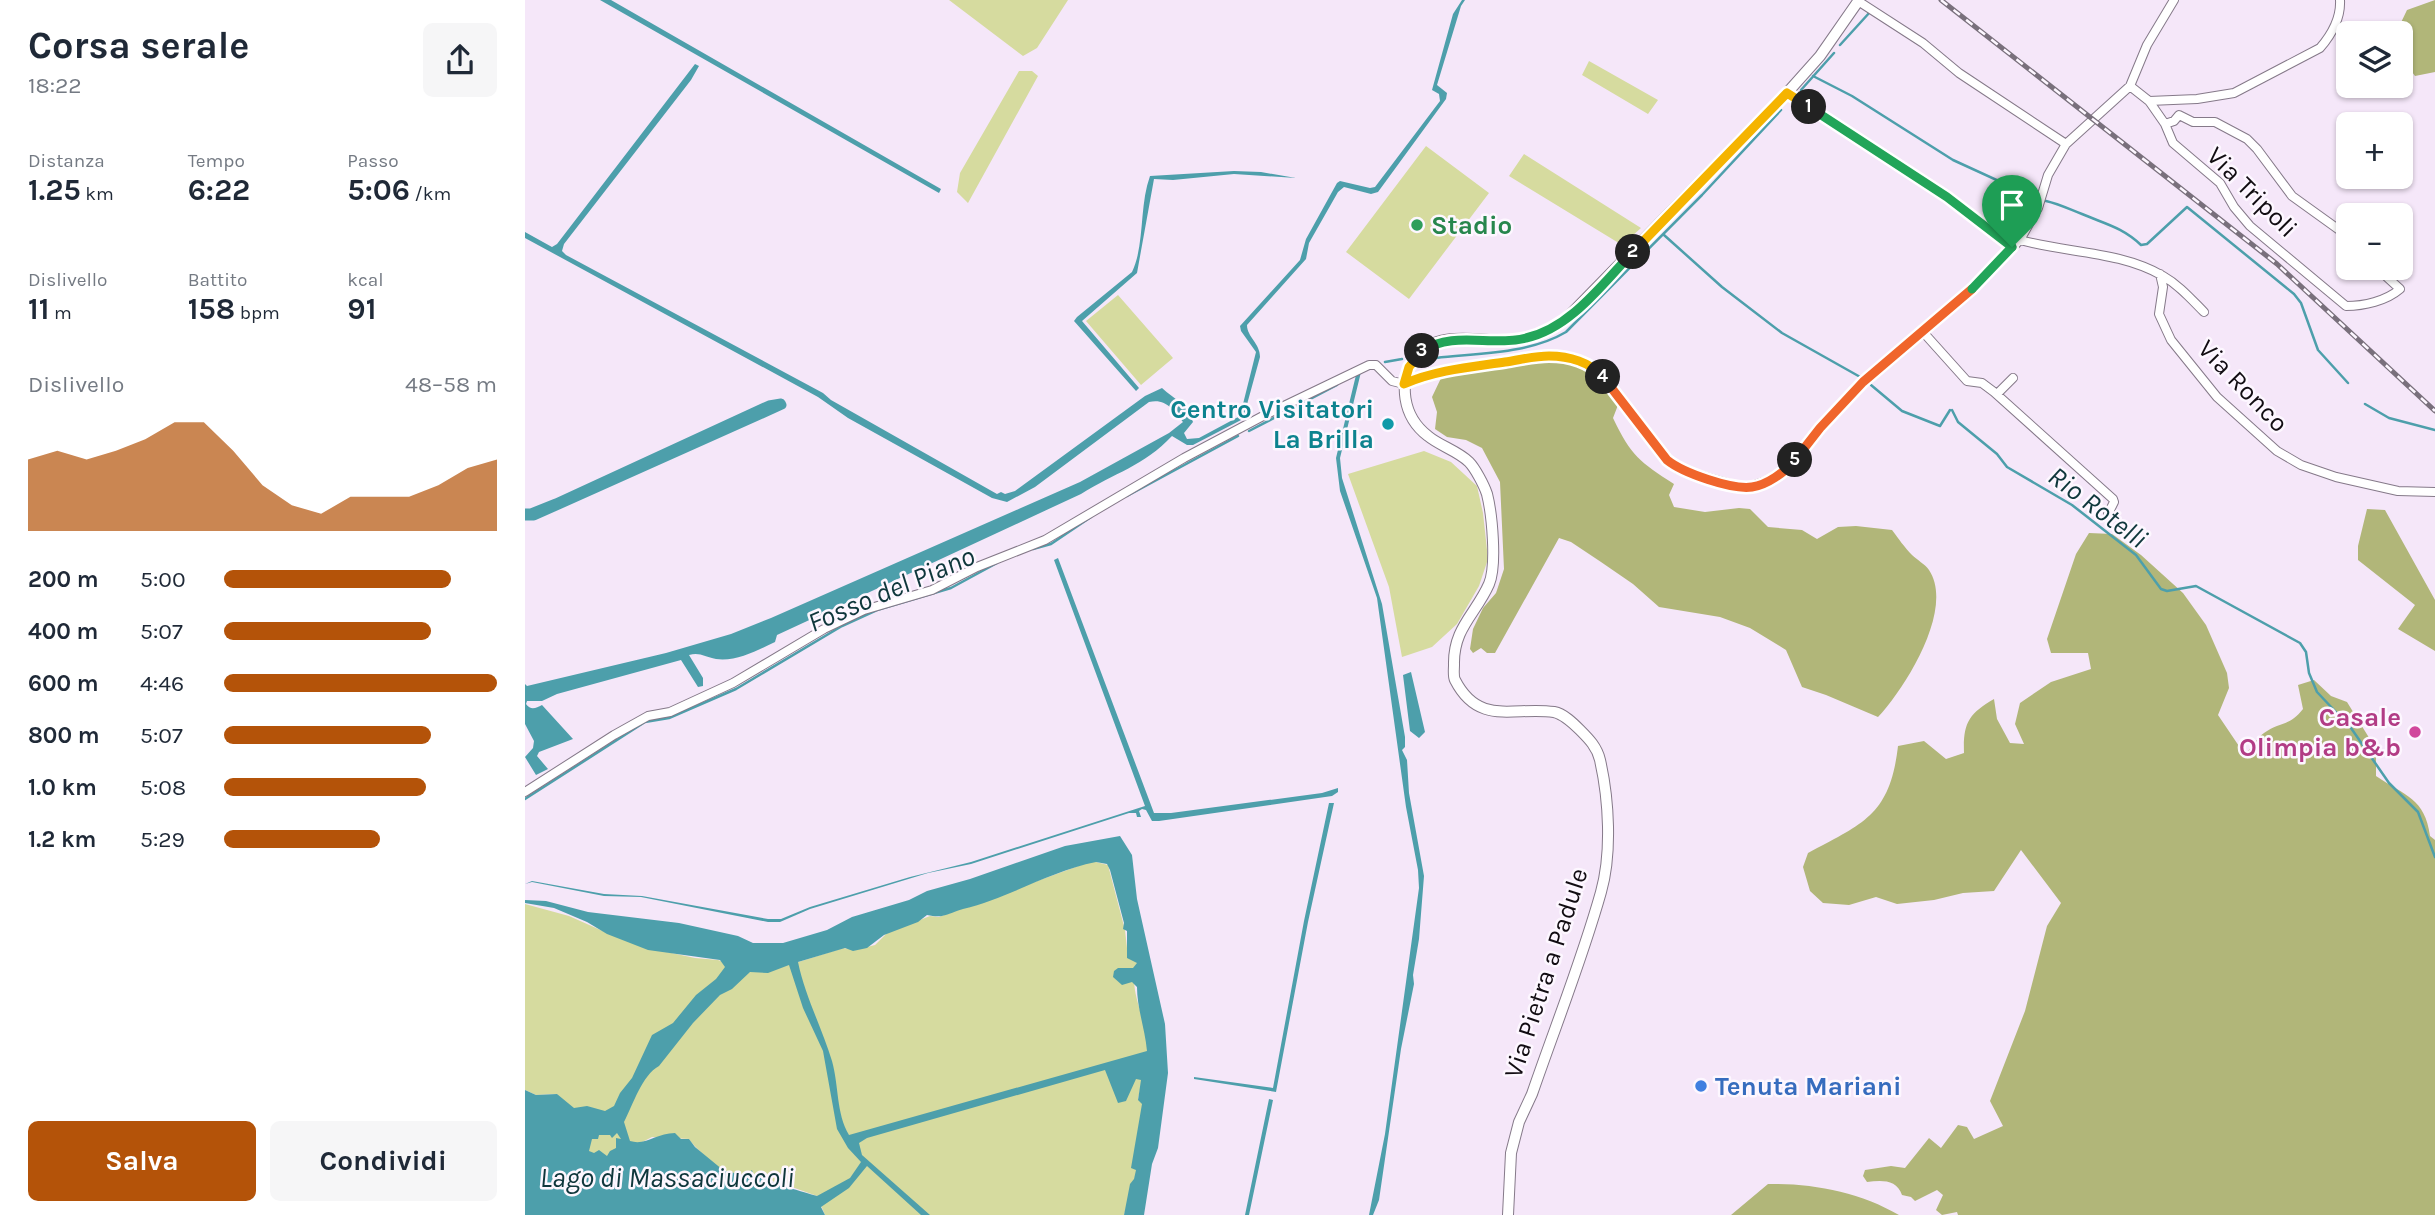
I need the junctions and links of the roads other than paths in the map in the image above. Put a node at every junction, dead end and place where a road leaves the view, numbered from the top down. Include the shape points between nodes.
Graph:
1 (2174, 0) edge
2 (2340, 0) edge
3 (1859, 1) edge
4 (2130, 86) junction
5 (1787, 93) junction
6 (2149, 100) junction
7 (2186, 100) junction
8 (2179, 115) junction
9 (2165, 124) junction
10 (2066, 144) junction
11 (2336, 228) edge
12 (2020, 240) junction
13 (2012, 247) junction
14 (2160, 274) junction
15 (2390, 280) edge
16 (2204, 312) dead end
17 (1923, 332) junction
18 (2013, 378) dead end
19 (1404, 384) junction
20 (1997, 394) junction
21 (2435, 492) edge
22 (2108, 514) dead end
23 (525, 792) edge
24 (1508, 1215) edge

1 - 4 street via 2147,45
2 - 7 street via 2331,36 2320,48 2234,93
3 - 5 street
3 - 10 street
4 - 6 street, Via Tripoli
4 - 10 street
5 - 13 street via 1947,197
5 - 19 street via 1566,319 1526,338 1448,339 1431,345 1418,353
6 - 7 street
6 - 9 street, Via Tripoli
7 - 8 street
8 - 9 street
8 - 11 street via 2193,122 2215,122 2246,139 2292,196
9 - 15 street, Via Tripoli via 2173,143 2220,183 2251,226 2346,306 2393,294 2400,289
10 - 12 street
12 - 13 street
12 - 14 street via 2126,262
13 - 17 street
14 - 16 street
14 - 21 street, Via Ronco via 2159,314 2171,340 2217,397 2277,451 2336,477 2398,491
17 - 19 street via 1863,382 1791,465 1753,487 1678,469 1594,366 1571,359 1548,356 1463,368
17 - 20 street via 1967,381 1982,383
18 - 20 street
19 - 23 street via 1392,381 1376,365 1359,369 1184,458 1045,540 932,590 864,610 733,683 670,712 647,716
19 - 24 street, Via Pietra a Padule via 1416,425 1469,462 1486,492 1493,537 1490,582 1453,647 1454,678 1470,700 1492,712 1555,712 1566,717 1592,741 1606,791 1602,890 1519,1122 1511,1153
20 - 22 street via 2113,499

